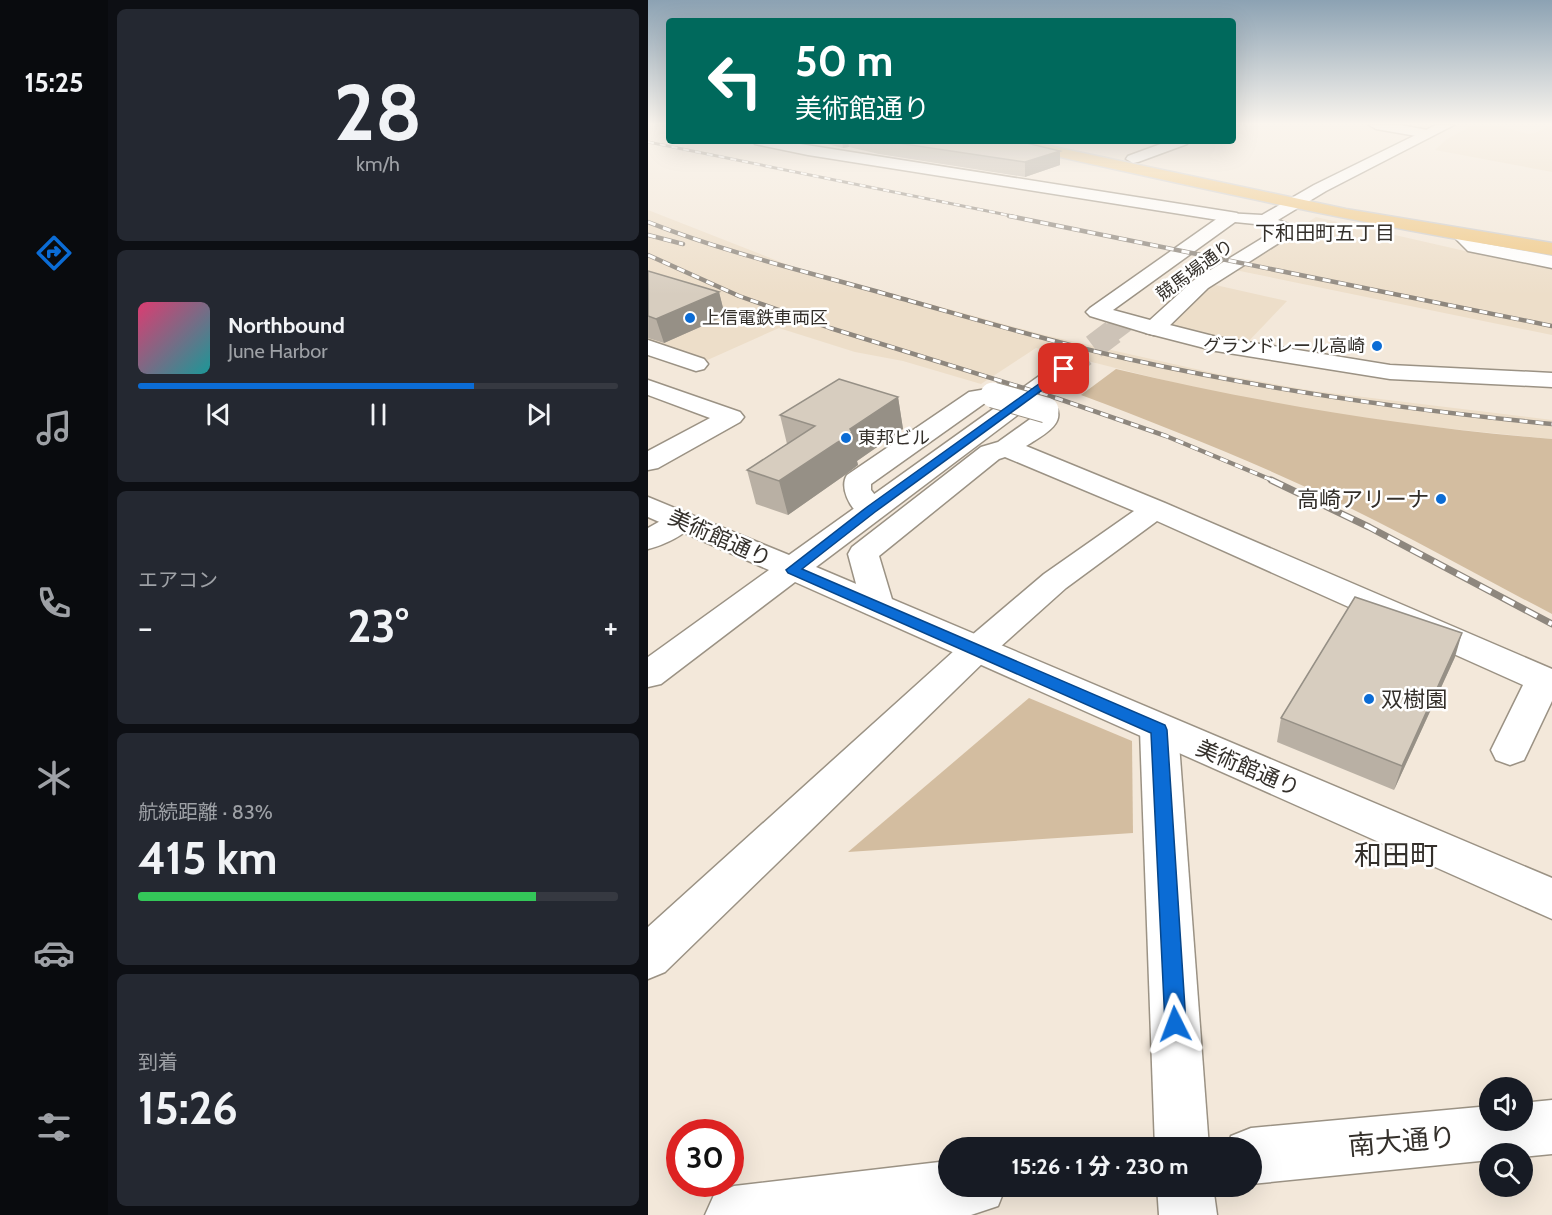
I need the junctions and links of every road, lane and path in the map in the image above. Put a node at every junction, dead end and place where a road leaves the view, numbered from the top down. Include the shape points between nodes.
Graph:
1 (1004, 182) edge
2 (1191, 182) edge
3 (1244, 182) edge
4 (1335, 182) edge
5 (1309, 195) junction
6 (1292, 204) junction
7 (1231, 217) junction
8 (1264, 220) junction
9 (1462, 236) junction
10 (1552, 247) edge
11 (1552, 262) edge
12 (1162, 295) tunnel mouth
13 (1144, 317) junction
14 (648, 347) edge
15 (696, 364) dead end
16 (1064, 369) tunnel mouth
17 (1552, 380) edge
18 (648, 387) edge
19 (1007, 448) junction
20 (648, 462) edge
21 (648, 506) edge
22 (871, 509) junction
23 (1155, 509) junction
24 (681, 521) junction
25 (648, 540) edge
26 (792, 570) junction
27 (878, 606) junction
28 (977, 649) junction
29 (648, 675) edge
30 (1548, 681) edge
31 (1159, 730) junction
32 (1510, 750) dead end
33 (1552, 899) edge
34 (648, 957) edge
35 (1552, 1127) edge
36 (1181, 1137) edge
37 (1262, 1155) edge
38 (938, 1191) edge
39 (1186, 1197) edge
40 (734, 1215) edge
41 (1188, 1215) edge

1 - 7 street
2 - 6 main road
3 - 5 main road
4 - 5 street, 競馬場通り
5 - 6 street, 競馬場通り
5 - 10 main road
6 - 8 street, 競馬場通り
6 - 9 main road
7 - 8 street
7 - 13 street via 1097,312
8 - 12 street, 競馬場通り
8 - 13 street via 1287,230
9 - 10 main road
9 - 11 street via 1475,247
13 - 17 street via 1216,345 1390,372
14 - 15 street
16 - 22 street
18 - 20 street via 731,417
19 - 22 street, bridge via 1046,420 1046,410 993,395 978,397 856,480 857,491
19 - 23 street
19 - 27 street via 990,453 863,554
21 - 24 street, 美術館通り
22 - 26 street
23 - 28 street via 1055,581
23 - 30 street
24 - 25 street
24 - 26 street, 美術館通り
26 - 27 street, 美術館通り
26 - 29 street
27 - 28 street, 美術館通り
28 - 31 street, 美術館通り
28 - 34 street
30 - 32 street
31 - 33 street, 美術館通り
31 - 36 street
35 - 37 street, 南大通り
38 - 40 street
39 - 41 street

